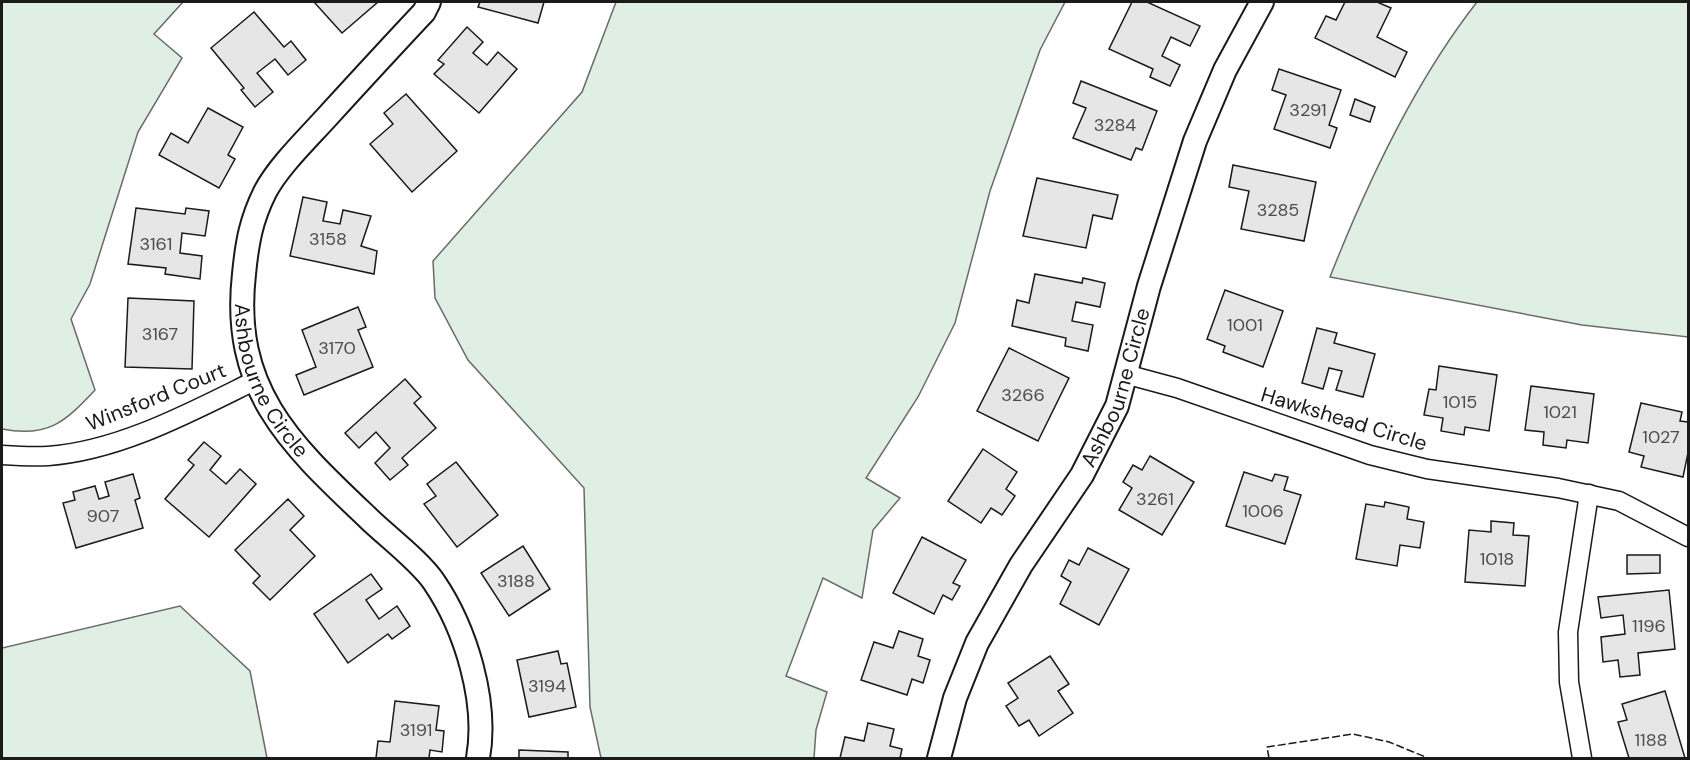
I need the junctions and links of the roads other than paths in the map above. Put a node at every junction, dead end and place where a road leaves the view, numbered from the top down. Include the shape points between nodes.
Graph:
1 (429, 2) edge
2 (1262, 2) edge
3 (1125, 374) junction
4 (254, 381) junction
5 (2, 455) edge
6 (1589, 494) junction
7 (1689, 537) edge
8 (478, 759) edge
9 (939, 759) edge
10 (1582, 759) edge

1 - 4 street, Ashbourne Circle via 266,189 249,230 241,302
2 - 3 street, Ashbourne Circle via 1225,70 1194,141
3 - 6 street, Hawkshead Circle via 1177,388 1370,455 1427,469
3 - 9 street, Ashbourne Circle via 1117,406 1082,475 1021,565 976,643 955,698
4 - 5 street, Winsford Court via 165,422 90,449 48,456
4 - 8 street, Ashbourne Circle via 279,425 317,470 433,580 457,619 478,696
6 - 7 street, Hawkshead Circle via 1619,501
6 - 10 street via 1568,632 1569,682

